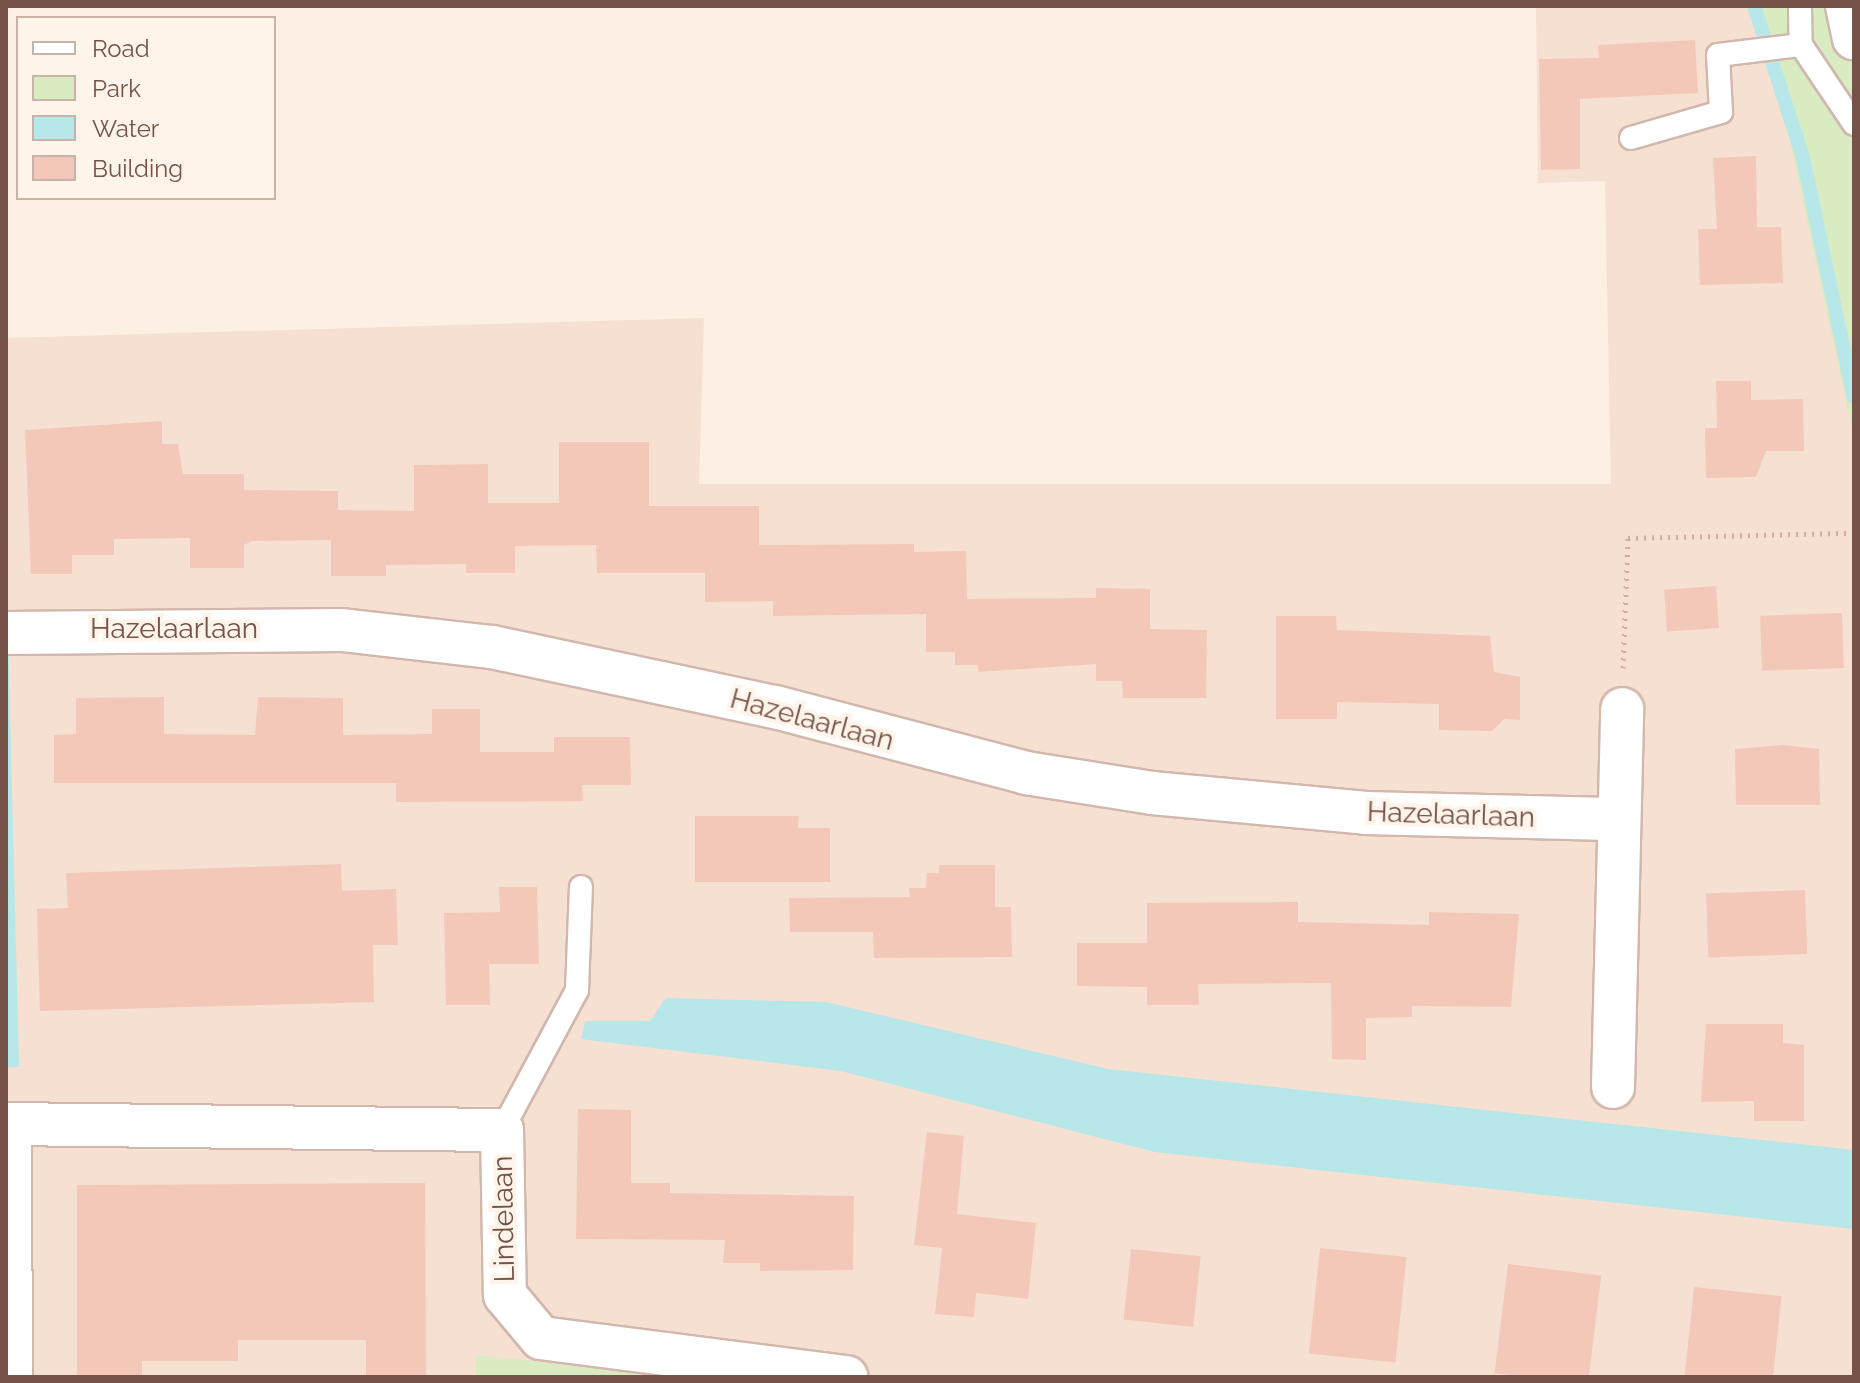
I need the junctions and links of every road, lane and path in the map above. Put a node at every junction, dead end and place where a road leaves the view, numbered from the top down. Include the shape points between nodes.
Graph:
1 (1800, 6) edge
2 (1847, 6) edge
3 (1854, 38) edge
4 (1781, 48) junction
5 (1854, 124) edge
6 (1631, 138) dead end
7 (1854, 533) edge
8 (13, 633) edge
9 (1622, 709) joint
10 (1619, 819) junction
11 (581, 887) dead end
12 (1613, 1087) dead end
13 (8, 1124) edge
14 (502, 1130) junction
15 (11, 1377) edge
16 (847, 1377) edge

1 - 4 lane
2 - 3 street
4 - 5 lane
4 - 6 lane via 1718,55 1721,112
7 - 9 path via 1628,538
8 - 10 street, Hazelaarlaan via 342,630 492,647 775,707 1026,773 1152,793 1366,813
9 - 10 street
10 - 12 street
11 - 14 lane via 577,990
13 - 14 street, Lindelaan
13 - 15 street
14 - 16 street, Lindelaan via 505,1295 541,1338

